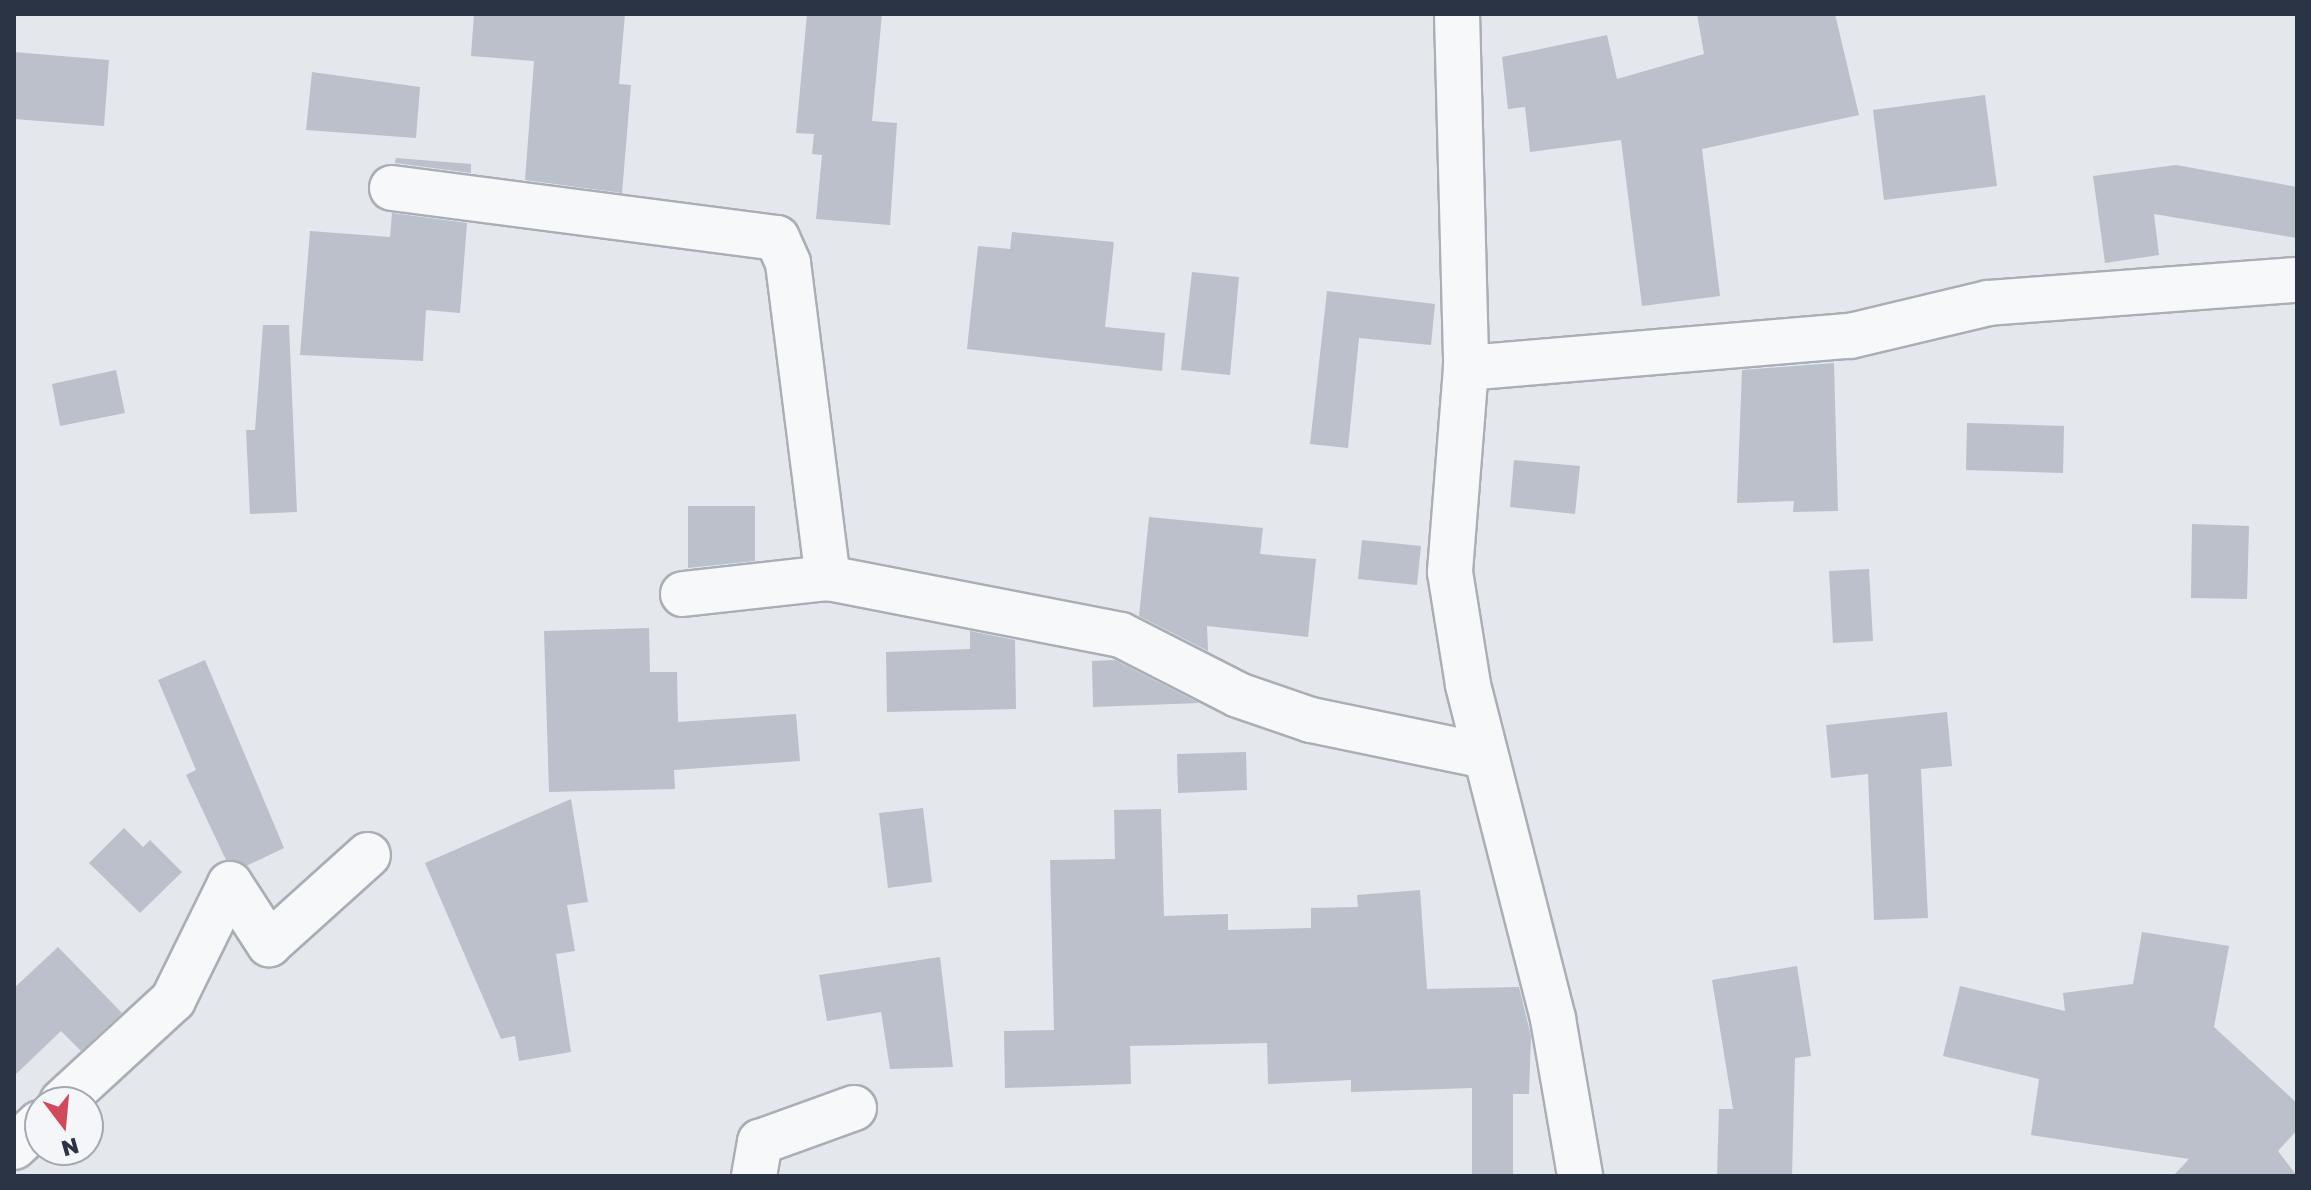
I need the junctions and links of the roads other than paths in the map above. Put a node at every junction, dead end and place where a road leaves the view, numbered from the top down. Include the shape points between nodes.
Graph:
1 (1457, 14) edge
2 (392, 188) dead end
3 (2297, 280) edge
4 (1466, 368) junction
5 (828, 578) junction
6 (683, 594) dead end
7 (1485, 756) junction
8 (368, 855) dead end
9 (79, 1086) edge
10 (854, 1108) dead end
11 (754, 1176) edge
12 (1580, 1176) edge

1 - 4 street
2 - 5 street via 777,238 788,263
3 - 4 street via 1988,303 1850,336
4 - 7 street via 1450,572
5 - 6 street
5 - 7 street via 1121,635 1238,695 1296,715
7 - 12 street via 1553,1019
8 - 9 street via 269,944 230,884 173,1000
10 - 11 street via 760,1142

